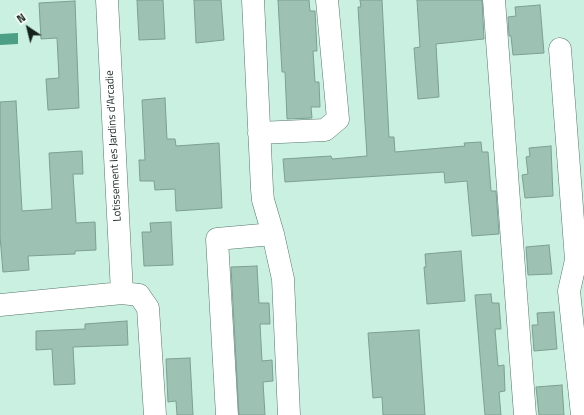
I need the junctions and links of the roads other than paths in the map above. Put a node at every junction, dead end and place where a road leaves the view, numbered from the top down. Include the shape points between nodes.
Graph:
1 (106, 0) edge
2 (253, 0) edge
3 (328, 0) edge
4 (494, 0) edge
5 (560, 49) dead end
6 (259, 134) junction
7 (273, 234) junction
8 (122, 293) junction
9 (0, 305) edge
10 (155, 415) edge
11 (227, 415) edge
12 (289, 415) edge
13 (525, 415) edge
14 (582, 415) edge

1 - 8 street, Lotissement les Jardins d'Arcadie
2 - 6 street
3 - 6 street via 338,119 325,130
4 - 13 street
5 - 14 street via 576,260 569,291
6 - 7 street via 263,200
7 - 11 street via 217,239
7 - 12 street via 283,279
8 - 9 street
8 - 10 street via 139,295 148,308

